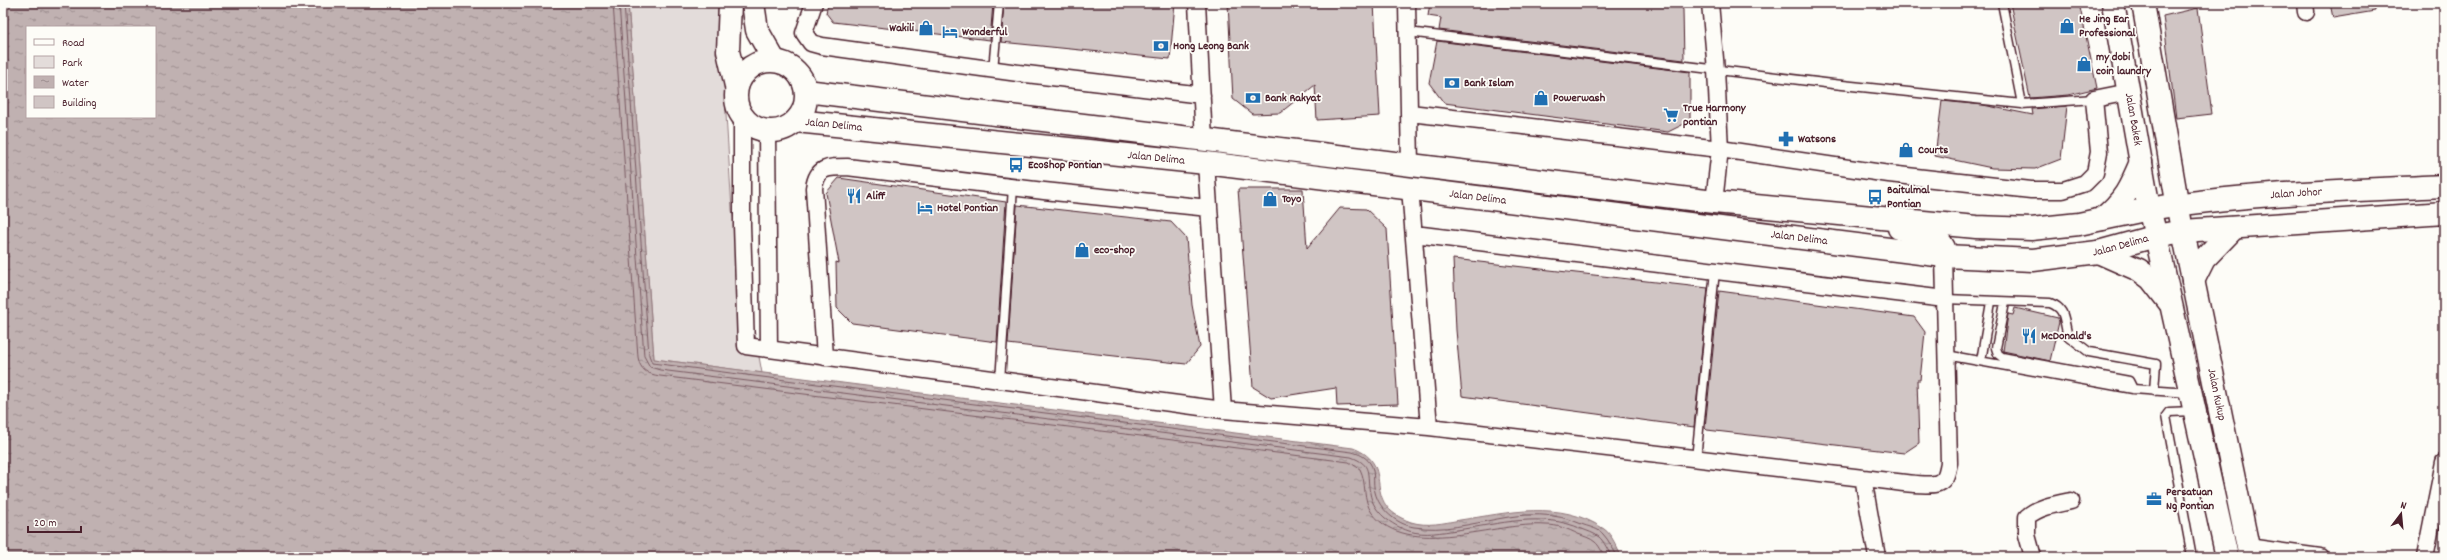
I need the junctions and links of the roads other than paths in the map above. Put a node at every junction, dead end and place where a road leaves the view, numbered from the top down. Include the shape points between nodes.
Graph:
1 (730, 3) edge
2 (754, 3) edge
3 (814, 3) edge
4 (999, 3) edge
5 (1197, 3) edge
6 (1407, 3) edge
7 (1710, 3) edge
8 (2002, 3) edge
9 (2113, 3) edge
10 (2143, 3) edge
11 (1408, 32) junction
12 (774, 60) junction
13 (993, 70) junction
14 (1716, 70) junction
15 (736, 86) junction
16 (806, 92) junction
17 (2129, 92) junction
18 (1202, 94) junction
19 (2094, 99) junction
20 (2022, 104) junction
21 (1410, 113) junction
22 (742, 117) junction
23 (796, 121) junction
24 (767, 132) junction
25 (1204, 141) junction
26 (1720, 149) junction
27 (2141, 162) junction
28 (1206, 163) junction
29 (1410, 166) junction
30 (2444, 186) edge
31 (1013, 187) junction
32 (1410, 188) junction
33 (1714, 202) junction
34 (2176, 204) junction
35 (1209, 208) junction
36 (2149, 209) junction
37 (2444, 213) edge
38 (1851, 214) junction
39 (2101, 220) junction
40 (2234, 228) junction
41 (2183, 231) junction
42 (1414, 234) junction
43 (2156, 236) junction
44 (2098, 252) junction
45 (1944, 256) junction
46 (1715, 271) junction
47 (2193, 281) junction
48 (1945, 299) junction
49 (1991, 302) junction
50 (2005, 303) junction
51 (2174, 308) junction
52 (769, 349) junction
53 (1946, 355) junction
54 (826, 357) junction
55 (1981, 361) junction
56 (1000, 381) junction
57 (2132, 389) junction
58 (2154, 391) junction
59 (2194, 402) junction
60 (1223, 410) junction
61 (1429, 428) junction
62 (1696, 459) junction
63 (2444, 462) edge
64 (1863, 478) junction
65 (2070, 501) dead end
66 (2249, 552) edge
67 (1877, 557) edge
68 (2033, 557) edge
69 (2192, 557) edge
70 (2227, 557) edge
71 (2320, 557) edge
72 (2425, 557) edge

1 - 15 main road via 728,51
2 - 12 main road via 757,30
3 - 13 street via 804,33 811,43
4 - 13 lane
5 - 18 street
6 - 11 street
7 - 14 street
8 - 20 lane
9 - 17 main road, Jalan Bakek
10 - 34 main road
11 - 14 lane
11 - 21 street
12 - 15 main road via 758,63 744,72
12 - 16 main road via 789,65 801,76
13 - 18 street
14 - 20 lane
14 - 26 street
15 - 22 main road via 736,102
16 - 23 main road via 805,107
16 - 25 main road, Jalan Delima
17 - 19 street
17 - 27 main road, Jalan Bakek
18 - 25 street
19 - 20 lane
19 - 26 street via 2099,152 2095,173 2085,183 2063,190 2031,190 1889,174
21 - 26 street
21 - 29 street
22 - 24 main road via 753,127
22 - 52 street via 746,346
23 - 24 main road via 783,129
23 - 28 main road, Jalan Delima
24 - 52 street
25 - 29 main road, Jalan Delima
26 - 33 street
27 - 36 main road, Jalan Bakek
27 - 39 main road via 2129,191 2120,204
28 - 32 main road, Jalan Delima
28 - 35 street
29 - 33 main road, Jalan Delima
30 - 34 main road, Jalan Johor
31 - 35 street
31 - 54 street via 847,167 831,167 822,171 816,177 814,188
31 - 56 lane
32 - 42 street
32 - 45 main road, Jalan Delima
33 - 38 main road, Jalan Delima
34 - 36 main road, Jalan Johor
34 - 41 main road
35 - 60 street
36 - 39 main road, Jalan Delima
36 - 43 main road, Jalan Bakek
37 - 40 main road
38 - 39 main road, Jalan Delima via 1976,227 2031,229
38 - 45 main road via 1941,243
40 - 41 main road
40 - 47 main road via 2204,259
41 - 43 main road
41 - 47 main road, Jalan Kukup
42 - 46 street
42 - 61 street
43 - 44 main road, Jalan Delima
43 - 51 main road, Jalan Kukup
44 - 45 main road, Jalan Delima via 2033,260
44 - 51 main road via 2139,270 2151,279
45 - 48 street
46 - 48 street
46 - 62 lane
47 - 66 main road, Jalan Kukup
48 - 49 lane
48 - 53 street
49 - 50 lane
49 - 55 lane
50 - 57 lane via 1996,348 2002,357 2129,381
50 - 58 lane via 2050,303 2058,306 2064,312 2068,336 2089,352 2156,364
51 - 59 main road, Jalan Kukup
52 - 54 street
53 - 55 lane
53 - 64 street via 1949,463 1946,476 1937,484
54 - 56 street
55 - 57 lane
56 - 60 street
57 - 58 lane
58 - 59 lane
59 - 69 lane via 2169,412 2166,416
59 - 70 main road, Jalan Kukup
60 - 61 street
61 - 62 street
62 - 64 street
63 - 72 street
64 - 67 street
65 - 68 street via 2047,507 2027,517 2027,535
66 - 71 street

